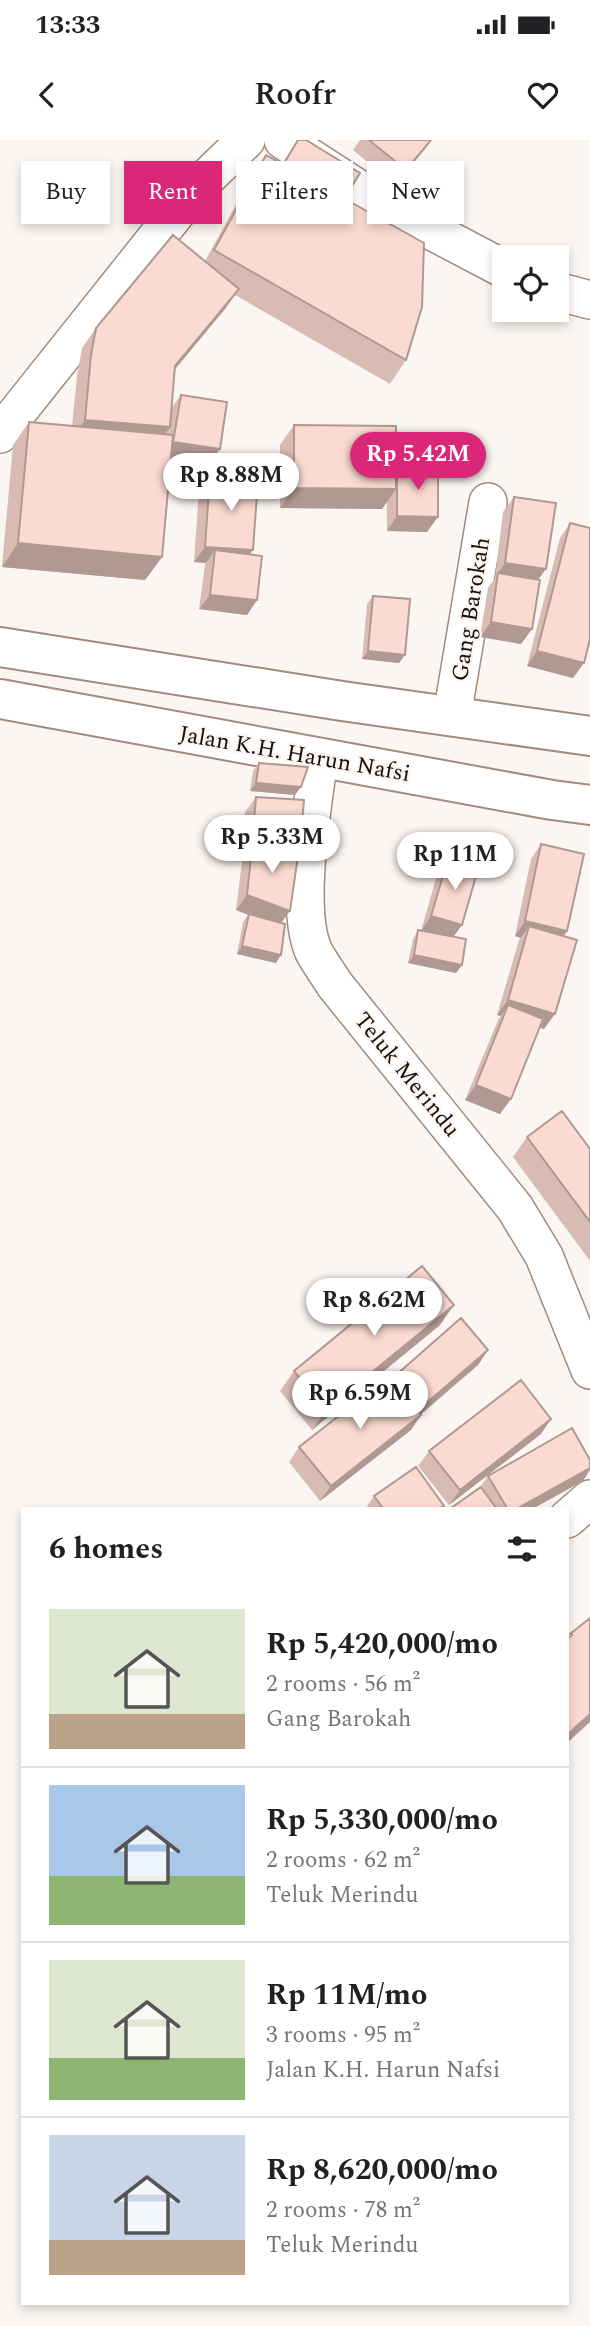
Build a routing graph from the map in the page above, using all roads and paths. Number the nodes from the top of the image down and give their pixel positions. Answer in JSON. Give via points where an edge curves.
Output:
{"nodes":[{"id":1,"x":246,"y":140,"type":"edge"},
{"id":2,"x":283,"y":140,"type":"edge"},
{"id":3,"x":492,"y":263,"type":"edge"},
{"id":4,"x":569,"y":294,"type":"edge"},
{"id":5,"x":590,"y":300,"type":"edge"},
{"id":6,"x":0,"y":434,"type":"edge"},
{"id":7,"x":488,"y":502,"type":"dead end"},
{"id":8,"x":0,"y":647,"type":"edge"},
{"id":9,"x":0,"y":699,"type":"edge"},
{"id":10,"x":452,"y":716,"type":"junction"},
{"id":11,"x":590,"y":736,"type":"edge"},
{"id":12,"x":319,"y":757,"type":"junction"},
{"id":13,"x":590,"y":805,"type":"edge"},
{"id":14,"x":590,"y":1370,"type":"edge"},
{"id":15,"x":590,"y":1499,"type":"edge"},
{"id":16,"x":569,"y":1517,"type":"edge"}],
"edges":[{"from":1,"to":6,"type":"street","via":[[196,188]]},
{"from":2,"to":3,"type":"street","via":[[388,208]]},
{"from":4,"to":5,"type":"street"},
{"from":7,"to":10,"type":"street","name":"Gang Barokah"},
{"from":8,"to":10,"type":"main road"},
{"from":9,"to":12,"type":"main road","name":"Jalan K.H. Harun Nafsi"},
{"from":10,"to":11,"type":"main road"},
{"from":12,"to":13,"type":"main road","name":"Jalan K.H. Harun Nafsi"},
{"from":12,"to":14,"type":"street","name":"Teluk Merindu","via":[[306,877],[305,917],[314,951],[335,985],[515,1208],[544,1256]]},
{"from":15,"to":16,"type":"street"}]}
